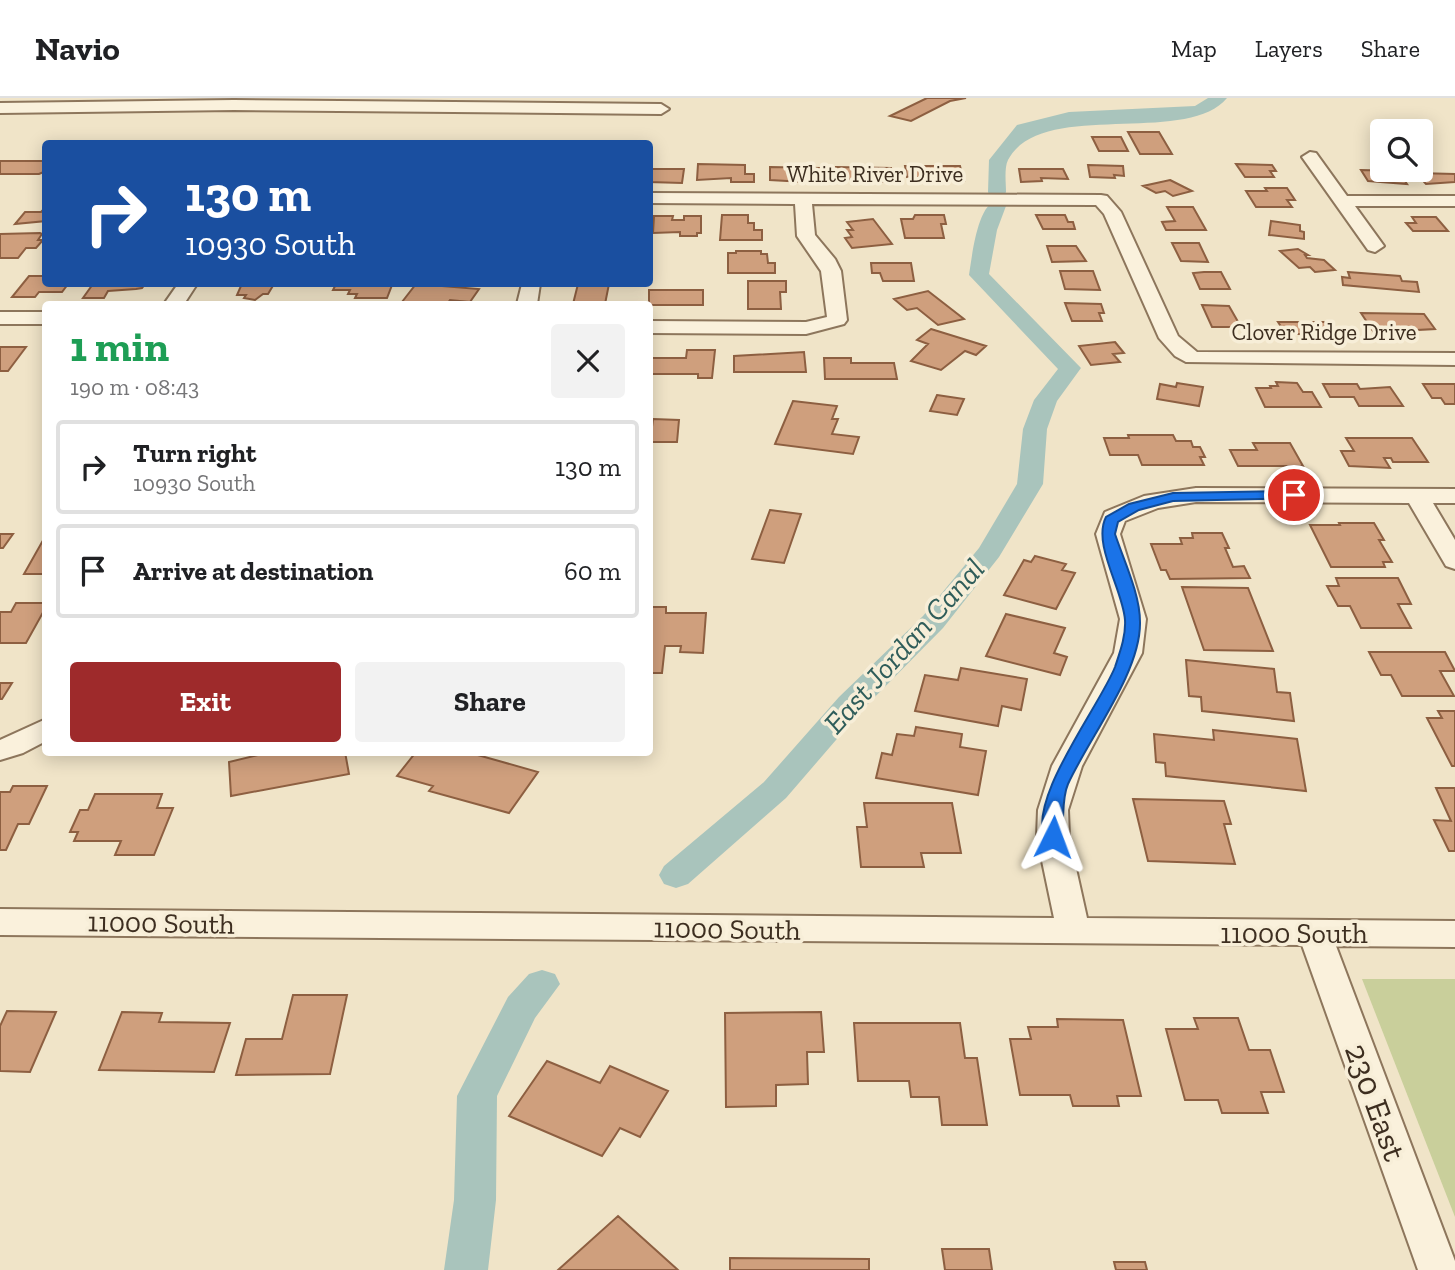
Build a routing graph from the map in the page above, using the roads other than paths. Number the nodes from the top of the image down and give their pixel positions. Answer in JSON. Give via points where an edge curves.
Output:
{"nodes":[{"id":1,"x":0,"y":108,"type":"edge"},
{"id":2,"x":661,"y":109,"type":"dead end"},
{"id":3,"x":1310,"y":157,"type":"dead end"},
{"id":4,"x":653,"y":198,"type":"edge"},
{"id":5,"x":803,"y":198,"type":"junction"},
{"id":6,"x":1342,"y":201,"type":"junction"},
{"id":7,"x":1455,"y":201,"type":"edge"},
{"id":8,"x":1375,"y":246,"type":"dead end"},
{"id":9,"x":0,"y":318,"type":"edge"},
{"id":10,"x":42,"y":318,"type":"edge"},
{"id":11,"x":653,"y":327,"type":"edge"},
{"id":12,"x":1193,"y":358,"type":"joint"},
{"id":13,"x":1455,"y":359,"type":"edge"},
{"id":14,"x":1417,"y":496,"type":"junction"},
{"id":15,"x":1455,"y":496,"type":"edge"},
{"id":16,"x":1455,"y":561,"type":"edge"},
{"id":17,"x":42,"y":730,"type":"edge"},
{"id":18,"x":0,"y":750,"type":"edge"},
{"id":19,"x":0,"y":922,"type":"edge"},
{"id":20,"x":1073,"y":932,"type":"junction"},
{"id":21,"x":1314,"y":933,"type":"junction"},
{"id":22,"x":1455,"y":934,"type":"edge"},
{"id":23,"x":1438,"y":1270,"type":"edge"}],
"edges":[{"from":1,"to":2,"type":"street"},
{"from":3,"to":6,"type":"street"},
{"from":4,"to":5,"type":"street","name":"White River Drive"},
{"from":5,"to":11,"type":"street","via":[[806,236],[831,271],[836,320],[806,328]]},
{"from":5,"to":12,"type":"street","name":"White River Drive","via":[[1101,200],[1112,212],[1169,338]]},
{"from":6,"to":7,"type":"street"},
{"from":6,"to":8,"type":"street"},
{"from":9,"to":10,"type":"street"},
{"from":12,"to":13,"type":"street","name":"Clover Ridge Drive"},
{"from":14,"to":15,"type":"street"},
{"from":14,"to":16,"type":"street"},
{"from":14,"to":20,"type":"street","via":[[1196,495],[1134,507],[1114,517],[1108,534],[1133,620],[1128,653],[1067,766],[1053,810],[1053,837]]},
{"from":17,"to":18,"type":"street"},
{"from":19,"to":20,"type":"street","name":"11000 South"},
{"from":20,"to":21,"type":"street","name":"11000 South"},
{"from":21,"to":22,"type":"street","name":"11000 South"},
{"from":21,"to":23,"type":"street","name":"230 East"}]}
